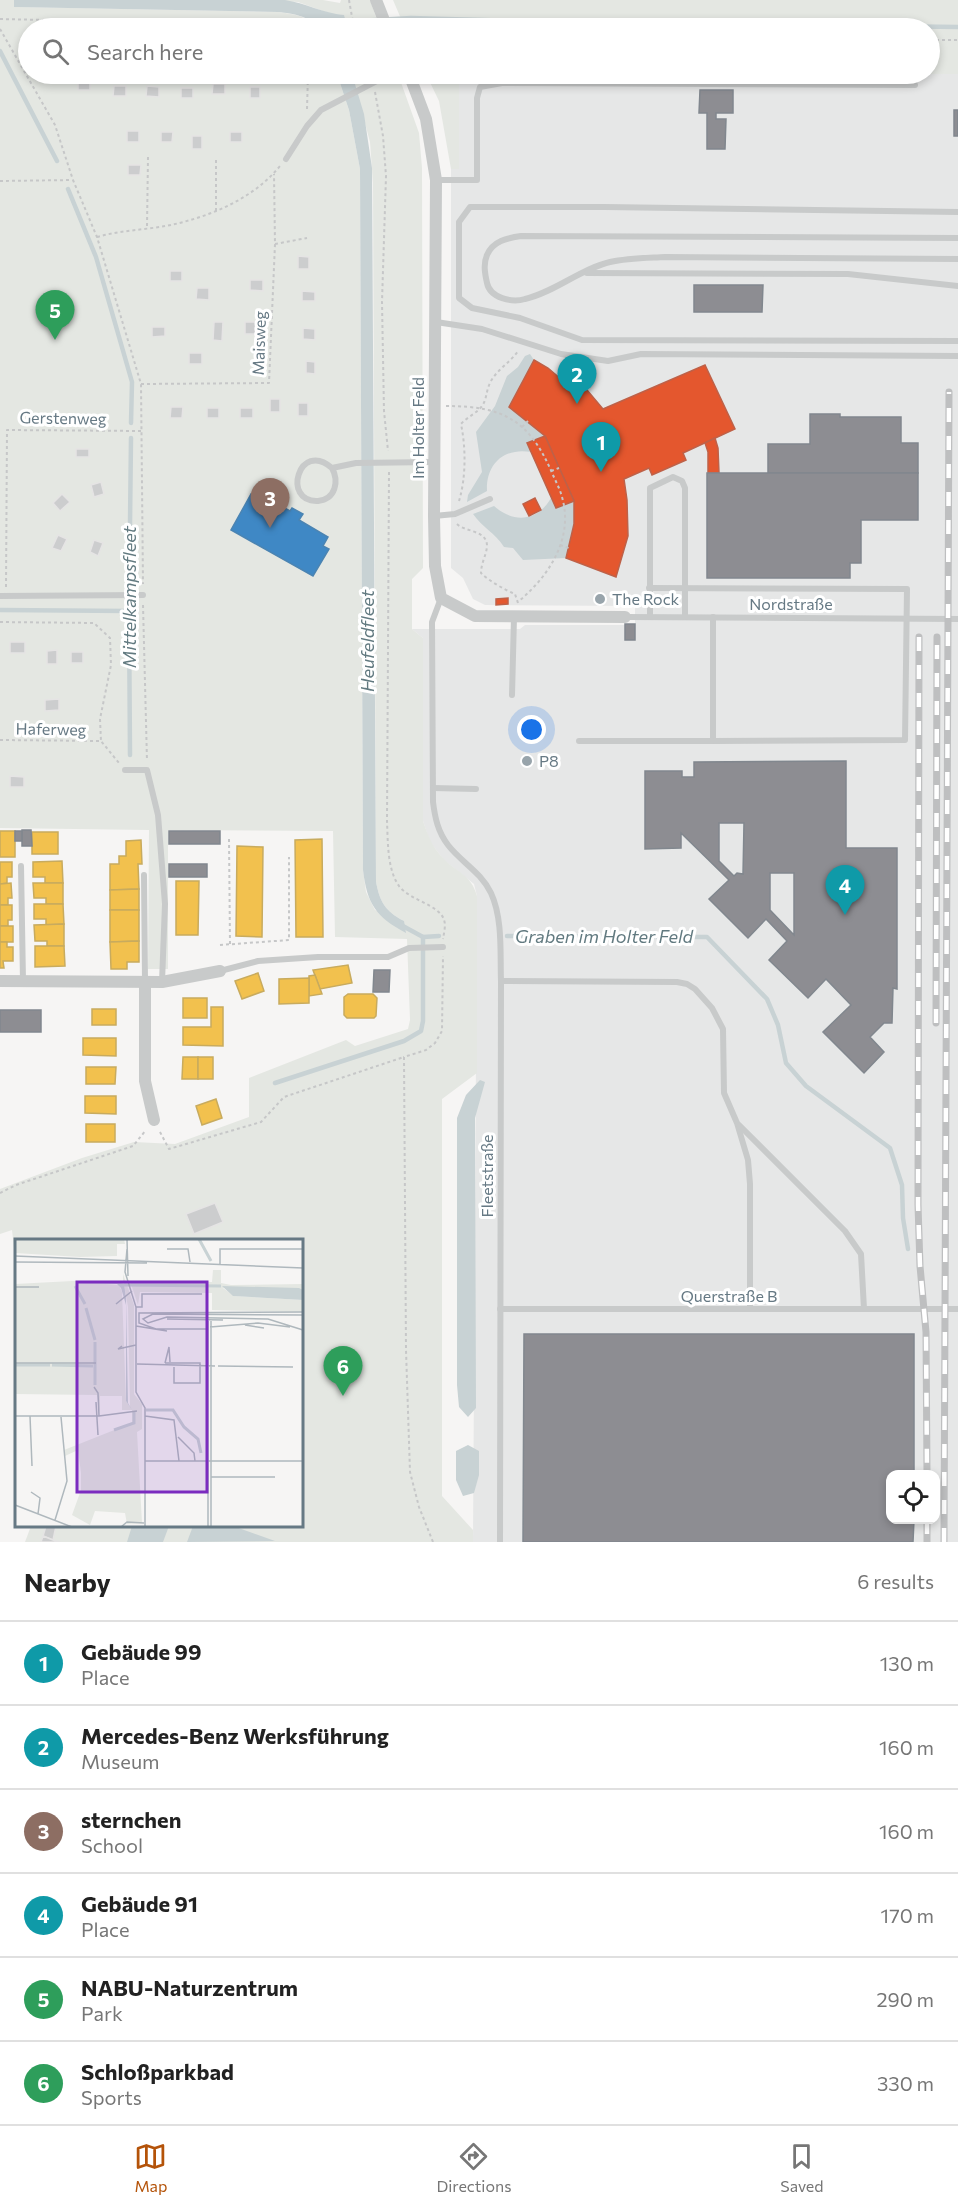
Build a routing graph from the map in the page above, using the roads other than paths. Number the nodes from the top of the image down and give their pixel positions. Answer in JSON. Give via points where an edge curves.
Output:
{"nodes":[{"id":1,"x":369,"y":84,"type":"edge"},
{"id":2,"x":413,"y":84,"type":"edge"},
{"id":3,"x":496,"y":84,"type":"edge"},
{"id":4,"x":708,"y":84,"type":"edge"},
{"id":5,"x":915,"y":85,"type":"dead end"},
{"id":6,"x":286,"y":159,"type":"road end"},
{"id":7,"x":436,"y":180,"type":"junction"},
{"id":8,"x":958,"y":212,"type":"edge"},
{"id":9,"x":958,"y":238,"type":"edge"},
{"id":10,"x":958,"y":259,"type":"edge"},
{"id":11,"x":581,"y":273,"type":"junction"},
{"id":12,"x":958,"y":286,"type":"edge"},
{"id":13,"x":435,"y":321,"type":"junction"},
{"id":14,"x":958,"y":341,"type":"edge"},
{"id":15,"x":958,"y":356,"type":"edge"},
{"id":16,"x":434,"y":462,"type":"junction"},
{"id":17,"x":332,"y":468,"type":"junction"},
{"id":18,"x":490,"y":499,"type":"dead end"},
{"id":19,"x":434,"y":516,"type":"junction"},
{"id":20,"x":649,"y":588,"type":"junction"},
{"id":21,"x":684,"y":588,"type":"junction"},
{"id":22,"x":139,"y":595,"type":"road end"},
{"id":23,"x":3,"y":596,"type":"edge"},
{"id":24,"x":441,"y":598,"type":"junction"},
{"id":25,"x":514,"y":617,"type":"junction"},
{"id":26,"x":625,"y":617,"type":"joint"},
{"id":27,"x":650,"y":617,"type":"junction"},
{"id":28,"x":685,"y":617,"type":"junction"},
{"id":29,"x":713,"y":617,"type":"junction"},
{"id":30,"x":907,"y":618,"type":"junction"},
{"id":31,"x":958,"y":619,"type":"edge"},
{"id":32,"x":512,"y":695,"type":"dead end"},
{"id":33,"x":579,"y":741,"type":"dead end"},
{"id":34,"x":713,"y":741,"type":"junction"},
{"id":35,"x":125,"y":770,"type":"road end"},
{"id":36,"x":433,"y":788,"type":"junction"},
{"id":37,"x":476,"y":789,"type":"dead end"},
{"id":38,"x":21,"y":866,"type":"dead end"},
{"id":39,"x":144,"y":875,"type":"dead end"},
{"id":40,"x":442,"y":947,"type":"road end"},
{"id":41,"x":220,"y":971,"type":"joint"},
{"id":42,"x":0,"y":981,"type":"edge"},
{"id":43,"x":23,"y":981,"type":"junction"},
{"id":44,"x":146,"y":981,"type":"junction"},
{"id":45,"x":501,"y":981,"type":"junction"},
{"id":46,"x":162,"y":982,"type":"junction"},
{"id":47,"x":154,"y":1120,"type":"road end"},
{"id":48,"x":737,"y":1123,"type":"junction"},
{"id":49,"x":500,"y":1309,"type":"junction"},
{"id":50,"x":750,"y":1309,"type":"junction"},
{"id":51,"x":864,"y":1309,"type":"junction"},
{"id":52,"x":958,"y":1309,"type":"edge"},
{"id":53,"x":500,"y":1542,"type":"edge"}],
"edges":[{"from":1,"to":6,"type":"lane","via":[[321,110]]},
{"from":2,"to":7,"type":"street","name":"Im Holter Feld","via":[[426,119]]},
{"from":3,"to":7,"type":"lane","via":[[480,87],[477,99],[477,180]]},
{"from":4,"to":5,"type":"lane"},
{"from":7,"to":13,"type":"street","name":"Im Holter Feld"},
{"from":8,"to":14,"type":"lane","via":[[470,207],[459,222],[458,284],[459,298],[472,308],[520,318],[582,340]]},
{"from":9,"to":11,"type":"lane","via":[[521,236],[493,245],[484,269],[494,294],[503,299],[523,300]]},
{"from":10,"to":11,"type":"lane","via":[[665,256],[609,262]]},
{"from":11,"to":12,"type":"lane","via":[[848,274]]},
{"from":13,"to":15,"type":"lane","via":[[482,329],[561,354],[608,361],[641,354]]},
{"from":13,"to":16,"type":"street","name":"Im Holter Feld"},
{"from":16,"to":17,"type":"lane","via":[[356,463]]},
{"from":16,"to":19,"type":"street","name":"Im Holter Feld"},
{"from":17,"to":17,"type":"lane","via":[[337,480],[328,497],[315,501],[299,491],[297,478],[303,466],[321,461]]},
{"from":18,"to":19,"type":"lane","via":[[455,514]]},
{"from":19,"to":24,"type":"street","name":"Im Holter Feld","via":[[435,566]]},
{"from":20,"to":21,"type":"lane"},
{"from":20,"to":21,"type":"lane","via":[[650,488],[673,477],[682,481],[685,488]]},
{"from":20,"to":27,"type":"lane"},
{"from":21,"to":28,"type":"lane"},
{"from":21,"to":30,"type":"lane","via":[[907,589]]},
{"from":22,"to":23,"type":"lane"},
{"from":24,"to":25,"type":"street","via":[[475,616]]},
{"from":24,"to":36,"type":"lane","via":[[432,622]]},
{"from":25,"to":26,"type":"street"},
{"from":25,"to":32,"type":"lane"},
{"from":26,"to":27,"type":"lane","name":"Nordstraße"},
{"from":27,"to":28,"type":"lane","name":"Nordstraße"},
{"from":28,"to":29,"type":"lane","name":"Nordstraße"},
{"from":29,"to":30,"type":"lane","name":"Nordstraße"},
{"from":29,"to":34,"type":"lane"},
{"from":30,"to":31,"type":"lane","name":"Nordstraße"},
{"from":30,"to":34,"type":"lane","via":[[905,740]]},
{"from":33,"to":34,"type":"lane"},
{"from":35,"to":46,"type":"lane","via":[[147,770],[158,815],[164,893]]},
{"from":36,"to":37,"type":"lane"},
{"from":36,"to":45,"type":"lane","name":"Fleetstraße","via":[[439,830],[448,846],[479,874],[492,894],[498,921]]},
{"from":38,"to":43,"type":"lane"},
{"from":39,"to":44,"type":"lane"},
{"from":40,"to":41,"type":"lane","via":[[409,948],[388,957],[258,961]]},
{"from":41,"to":46,"type":"street"},
{"from":42,"to":43,"type":"street"},
{"from":43,"to":44,"type":"street"},
{"from":44,"to":46,"type":"street"},
{"from":44,"to":47,"type":"street","via":[[145,1081]]},
{"from":45,"to":48,"type":"lane","via":[[687,984],[712,1008],[723,1029],[724,1093]]},
{"from":45,"to":49,"type":"lane","name":"Fleetstraße"},
{"from":48,"to":50,"type":"lane","via":[[748,1160],[750,1184]]},
{"from":48,"to":51,"type":"lane","via":[[845,1231],[861,1254]]},
{"from":49,"to":50,"type":"lane","name":"Querstraße B"},
{"from":49,"to":53,"type":"lane","name":"Fleetstraße"},
{"from":50,"to":51,"type":"lane","name":"Querstraße B"},
{"from":51,"to":52,"type":"lane","name":"Querstraße B"}]}
